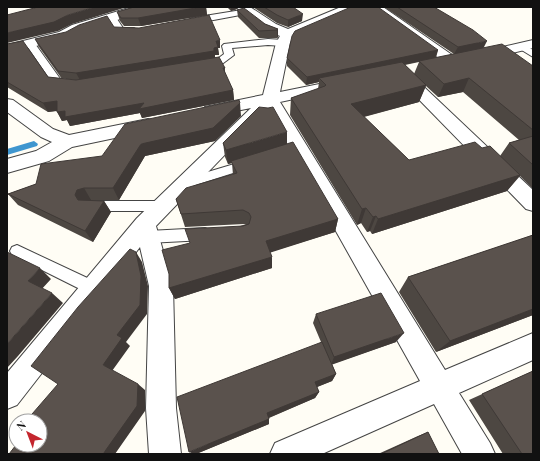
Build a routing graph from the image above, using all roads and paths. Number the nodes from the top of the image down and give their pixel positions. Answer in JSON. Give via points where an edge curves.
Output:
{"nodes":[{"id":1,"x":145,"y":7,"type":"edge"},
{"id":2,"x":352,"y":7,"type":"edge"},
{"id":3,"x":375,"y":7,"type":"edge"},
{"id":4,"x":245,"y":9,"type":"edge"},
{"id":5,"x":112,"y":18,"type":"junction"},
{"id":6,"x":187,"y":22,"type":"edge"},
{"id":7,"x":141,"y":30,"type":"edge"},
{"id":8,"x":285,"y":38,"type":"junction"},
{"id":9,"x":30,"y":43,"type":"junction"},
{"id":10,"x":530,"y":48,"type":"edge"},
{"id":11,"x":7,"y":49,"type":"edge"},
{"id":12,"x":453,"y":62,"type":"junction"},
{"id":13,"x":196,"y":66,"type":"edge"},
{"id":14,"x":362,"y":81,"type":"edge"},
{"id":15,"x":80,"y":85,"type":"edge"},
{"id":16,"x":270,"y":99,"type":"junction"},
{"id":17,"x":7,"y":104,"type":"edge"},
{"id":18,"x":199,"y":114,"type":"edge"},
{"id":19,"x":160,"y":122,"type":"edge"},
{"id":20,"x":66,"y":142,"type":"junction"},
{"id":21,"x":261,"y":160,"type":"edge"},
{"id":22,"x":7,"y":166,"type":"edge"},
{"id":23,"x":186,"y":183,"type":"junction"},
{"id":24,"x":533,"y":203,"type":"edge"},
{"id":25,"x":91,"y":206,"type":"edge"},
{"id":26,"x":163,"y":206,"type":"junction"},
{"id":27,"x":147,"y":231,"type":"junction"},
{"id":28,"x":220,"y":233,"type":"edge"},
{"id":29,"x":17,"y":251,"type":"dead end"},
{"id":30,"x":93,"y":288,"type":"junction"},
{"id":31,"x":533,"y":346,"type":"edge"},
{"id":32,"x":439,"y":387,"type":"junction"},
{"id":33,"x":7,"y":395,"type":"edge"},
{"id":34,"x":165,"y":454,"type":"edge"},
{"id":35,"x":286,"y":454,"type":"edge"},
{"id":36,"x":479,"y":454,"type":"edge"}],
"edges":[{"from":1,"to":5,"type":"street"},
{"from":2,"to":8,"type":"street"},
{"from":3,"to":12,"type":"street"},
{"from":4,"to":6,"type":"lane"},
{"from":4,"to":8,"type":"street"},
{"from":5,"to":7,"type":"lane","via":[[120,31]]},
{"from":5,"to":9,"type":"street","via":[[77,28],[64,35]]},
{"from":8,"to":13,"type":"lane","via":[[227,46],[229,55],[219,62]]},
{"from":8,"to":16,"type":"street"},
{"from":9,"to":11,"type":"street"},
{"from":9,"to":15,"type":"lane","via":[[58,83]]},
{"from":10,"to":12,"type":"street"},
{"from":12,"to":24,"type":"street","via":[[408,72]]},
{"from":14,"to":16,"type":"street"},
{"from":16,"to":18,"type":"street"},
{"from":16,"to":23,"type":"street"},
{"from":16,"to":32,"type":"street","via":[[291,151]]},
{"from":17,"to":20,"type":"street","via":[[47,133]]},
{"from":19,"to":20,"type":"street"},
{"from":20,"to":22,"type":"street","via":[[42,156]]},
{"from":21,"to":23,"type":"lane"},
{"from":23,"to":26,"type":"street"},
{"from":25,"to":26,"type":"lane"},
{"from":26,"to":27,"type":"street"},
{"from":27,"to":28,"type":"lane"},
{"from":27,"to":30,"type":"street"},
{"from":27,"to":34,"type":"street","via":[[161,286],[161,408]]},
{"from":29,"to":30,"type":"lane"},
{"from":30,"to":33,"type":"street"},
{"from":31,"to":32,"type":"street"},
{"from":32,"to":35,"type":"street"},
{"from":32,"to":36,"type":"street"}]}
